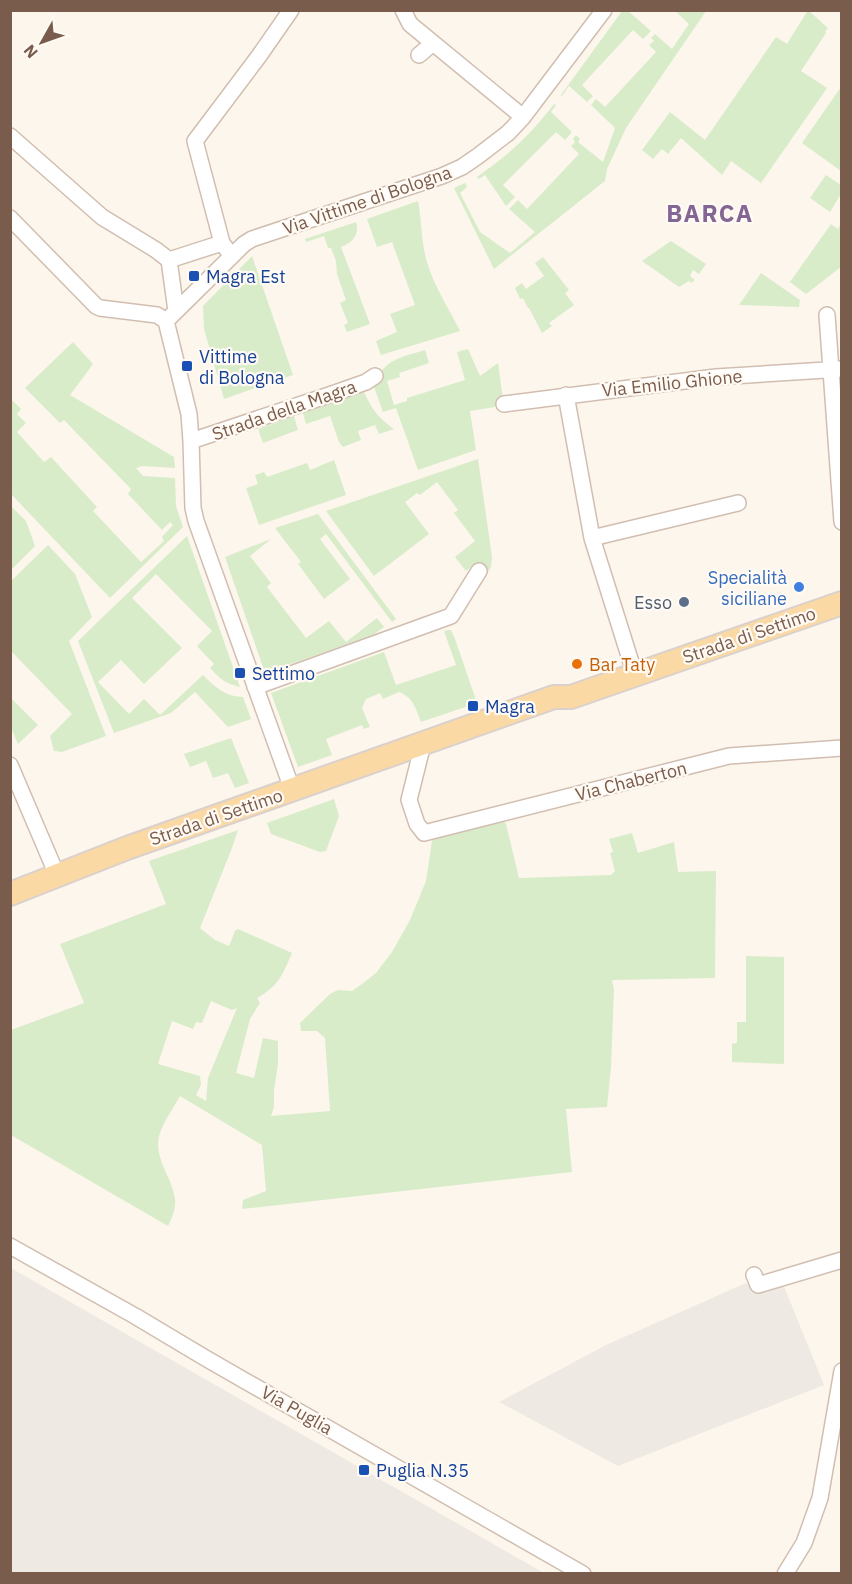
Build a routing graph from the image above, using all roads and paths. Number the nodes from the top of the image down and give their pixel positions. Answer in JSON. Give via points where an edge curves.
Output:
{"nodes":[{"id":1,"x":291,"y":10,"type":"edge"},
{"id":2,"x":403,"y":10,"type":"edge"},
{"id":3,"x":604,"y":10,"type":"edge"},
{"id":4,"x":433,"y":43,"type":"junction"},
{"id":5,"x":418,"y":55,"type":"dead end"},
{"id":6,"x":523,"y":117,"type":"junction"},
{"id":7,"x":10,"y":136,"type":"edge"},
{"id":8,"x":10,"y":218,"type":"edge"},
{"id":9,"x":222,"y":243,"type":"junction"},
{"id":10,"x":232,"y":256,"type":"junction"},
{"id":11,"x":169,"y":260,"type":"junction"},
{"id":12,"x":827,"y":315,"type":"dead end"},
{"id":13,"x":171,"y":316,"type":"junction"},
{"id":14,"x":837,"y":369,"type":"edge"},
{"id":15,"x":375,"y":376,"type":"dead end"},
{"id":16,"x":566,"y":395,"type":"junction"},
{"id":17,"x":504,"y":404,"type":"dead end"},
{"id":18,"x":192,"y":441,"type":"junction"},
{"id":19,"x":738,"y":503,"type":"dead end"},
{"id":20,"x":842,"y":522,"type":"edge"},
{"id":21,"x":592,"y":538,"type":"junction"},
{"id":22,"x":479,"y":571,"type":"dead end"},
{"id":23,"x":842,"y":591,"type":"edge"},
{"id":24,"x":842,"y":603,"type":"edge"},
{"id":25,"x":633,"y":669,"type":"junction"},
{"id":26,"x":255,"y":687,"type":"junction"},
{"id":27,"x":423,"y":744,"type":"junction"},
{"id":28,"x":842,"y":748,"type":"edge"},
{"id":29,"x":10,"y":765,"type":"edge"},
{"id":30,"x":292,"y":789,"type":"junction"},
{"id":31,"x":57,"y":875,"type":"junction"},
{"id":32,"x":10,"y":894,"type":"edge"},
{"id":33,"x":10,"y":1246,"type":"edge"},
{"id":34,"x":842,"y":1260,"type":"edge"},
{"id":35,"x":754,"y":1275,"type":"dead end"},
{"id":36,"x":842,"y":1371,"type":"edge"},
{"id":37,"x":583,"y":1574,"type":"edge"},
{"id":38,"x":785,"y":1574,"type":"edge"}],
"edges":[{"from":1,"to":9,"type":"street","via":[[195,141]]},
{"from":2,"to":4,"type":"street","via":[[410,24]]},
{"from":3,"to":6,"type":"street","name":"Via Vittime di Bologna"},
{"from":4,"to":5,"type":"street"},
{"from":4,"to":6,"type":"street"},
{"from":6,"to":10,"type":"street","name":"Via Vittime di Bologna","via":[[462,167],[252,239]]},
{"from":7,"to":11,"type":"street","via":[[102,217]]},
{"from":8,"to":13,"type":"street","via":[[96,306]]},
{"from":9,"to":10,"type":"street"},
{"from":9,"to":11,"type":"street"},
{"from":10,"to":13,"type":"street","name":"Via Vittime di Bologna"},
{"from":11,"to":13,"type":"street","name":"Strada della Magra"},
{"from":12,"to":14,"type":"street"},
{"from":13,"to":18,"type":"street","name":"Strada della Magra"},
{"from":14,"to":16,"type":"street","name":"Via Emilio Ghione","via":[[716,377]]},
{"from":14,"to":20,"type":"street"},
{"from":15,"to":18,"type":"street","name":"Strada della Magra"},
{"from":16,"to":17,"type":"street","name":"Via Emilio Ghione"},
{"from":16,"to":21,"type":"street"},
{"from":18,"to":26,"type":"street","name":"Strada della Magra","via":[[193,508]]},
{"from":19,"to":21,"type":"street"},
{"from":21,"to":25,"type":"street"},
{"from":22,"to":26,"type":"street","via":[[452,616]]},
{"from":23,"to":25,"type":"main road","name":"Strada di Settimo"},
{"from":24,"to":25,"type":"main road","name":"Strada di Settimo"},
{"from":25,"to":27,"type":"main road","name":"Strada di Settimo","via":[[571,697],[554,697]]},
{"from":26,"to":30,"type":"street","name":"Strada della Magra"},
{"from":27,"to":28,"type":"street","name":"Via Chaberton","via":[[409,800],[424,833],[729,756]]},
{"from":27,"to":30,"type":"main road","name":"Strada di Settimo"},
{"from":29,"to":31,"type":"street"},
{"from":30,"to":31,"type":"main road","name":"Strada di Settimo"},
{"from":31,"to":32,"type":"main road","name":"Strada di Settimo"},
{"from":33,"to":37,"type":"street","name":"Via Puglia"},
{"from":34,"to":35,"type":"street","via":[[758,1285]]},
{"from":36,"to":38,"type":"street","via":[[820,1498],[804,1543]]}]}
